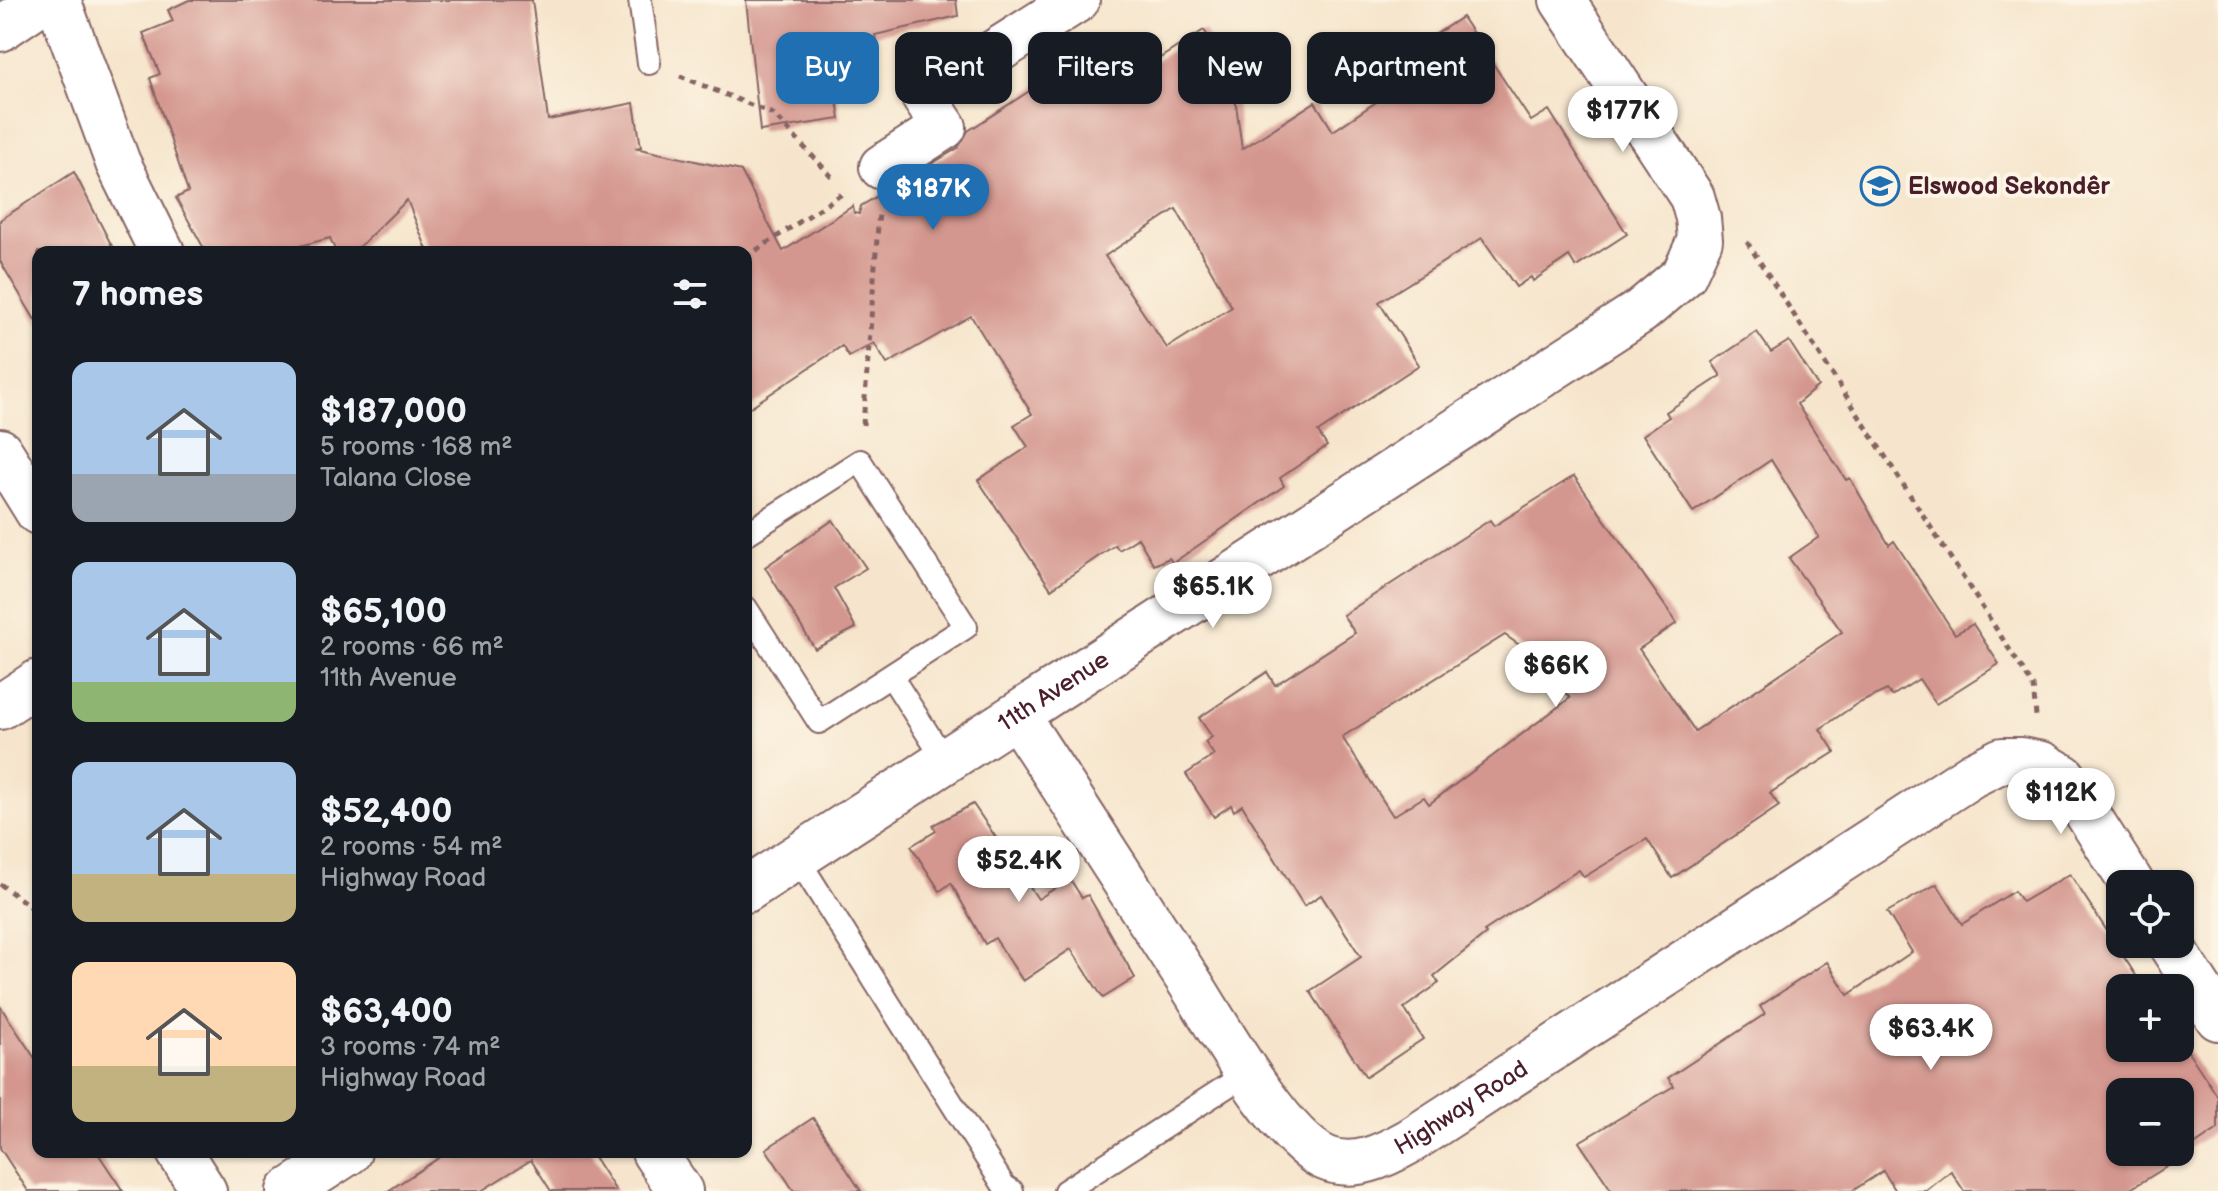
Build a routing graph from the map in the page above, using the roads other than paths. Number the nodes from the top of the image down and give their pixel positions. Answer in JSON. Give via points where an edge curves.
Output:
{"nodes":[{"id":1,"x":43,"y":0,"type":"edge"},
{"id":2,"x":58,"y":0,"type":"edge"},
{"id":3,"x":640,"y":0,"type":"edge"},
{"id":4,"x":1077,"y":0,"type":"edge"},
{"id":5,"x":1562,"y":0,"type":"edge"},
{"id":6,"x":0,"y":29,"type":"edge"},
{"id":7,"x":649,"y":63,"type":"road end"},
{"id":8,"x":882,"y":167,"type":"road end"},
{"id":9,"x":159,"y":246,"type":"edge"},
{"id":10,"x":0,"y":451,"type":"edge"},
{"id":11,"x":32,"y":502,"type":"edge"},
{"id":12,"x":752,"y":530,"type":"edge"},
{"id":13,"x":752,"y":617,"type":"edge"},
{"id":14,"x":891,"y":676,"type":"junction"},
{"id":15,"x":32,"y":686,"type":"edge"},
{"id":16,"x":0,"y":707,"type":"edge"},
{"id":17,"x":1017,"y":716,"type":"junction"},
{"id":18,"x":945,"y":761,"type":"junction"},
{"id":19,"x":796,"y":856,"type":"junction"},
{"id":20,"x":2123,"y":870,"type":"edge"},
{"id":21,"x":752,"y":886,"type":"edge"},
{"id":22,"x":2179,"y":958,"type":"edge"},
{"id":23,"x":2218,"y":1018,"type":"edge"},
{"id":24,"x":1249,"y":1072,"type":"junction"},
{"id":25,"x":183,"y":1158,"type":"edge"},
{"id":26,"x":340,"y":1158,"type":"edge"},
{"id":27,"x":658,"y":1158,"type":"edge"},
{"id":28,"x":204,"y":1191,"type":"edge"},
{"id":29,"x":289,"y":1191,"type":"edge"},
{"id":30,"x":680,"y":1191,"type":"edge"},
{"id":31,"x":1012,"y":1191,"type":"edge"},
{"id":32,"x":1065,"y":1191,"type":"edge"}],
"edges":[{"from":1,"to":6,"type":"street"},
{"from":2,"to":9,"type":"street","via":[[118,163]]},
{"from":3,"to":7,"type":"lane"},
{"from":4,"to":8,"type":"street","via":[[924,97],[944,127]]},
{"from":5,"to":17,"type":"street","name":"11th Avenue","via":[[1692,197],[1700,240],[1684,275],[1641,311]]},
{"from":10,"to":11,"type":"street"},
{"from":12,"to":14,"type":"lane","via":[[860,461],[966,627]]},
{"from":13,"to":14,"type":"lane","via":[[819,722]]},
{"from":14,"to":18,"type":"lane"},
{"from":15,"to":16,"type":"street"},
{"from":17,"to":18,"type":"street","name":"11th Avenue"},
{"from":17,"to":24,"type":"street","name":"Highway Road"},
{"from":18,"to":19,"type":"street","name":"11th Avenue"},
{"from":19,"to":21,"type":"street","name":"11th Avenue"},
{"from":19,"to":31,"type":"lane","via":[[995,1173]]},
{"from":20,"to":24,"type":"street","name":"Highway Road","via":[[2064,777],[2022,762],[1972,775],[1380,1157],[1348,1163],[1326,1159],[1301,1143]]},
{"from":22,"to":23,"type":"street"},
{"from":24,"to":32,"type":"lane"},
{"from":25,"to":28,"type":"street"},
{"from":26,"to":29,"type":"street"},
{"from":27,"to":30,"type":"street"}]}
